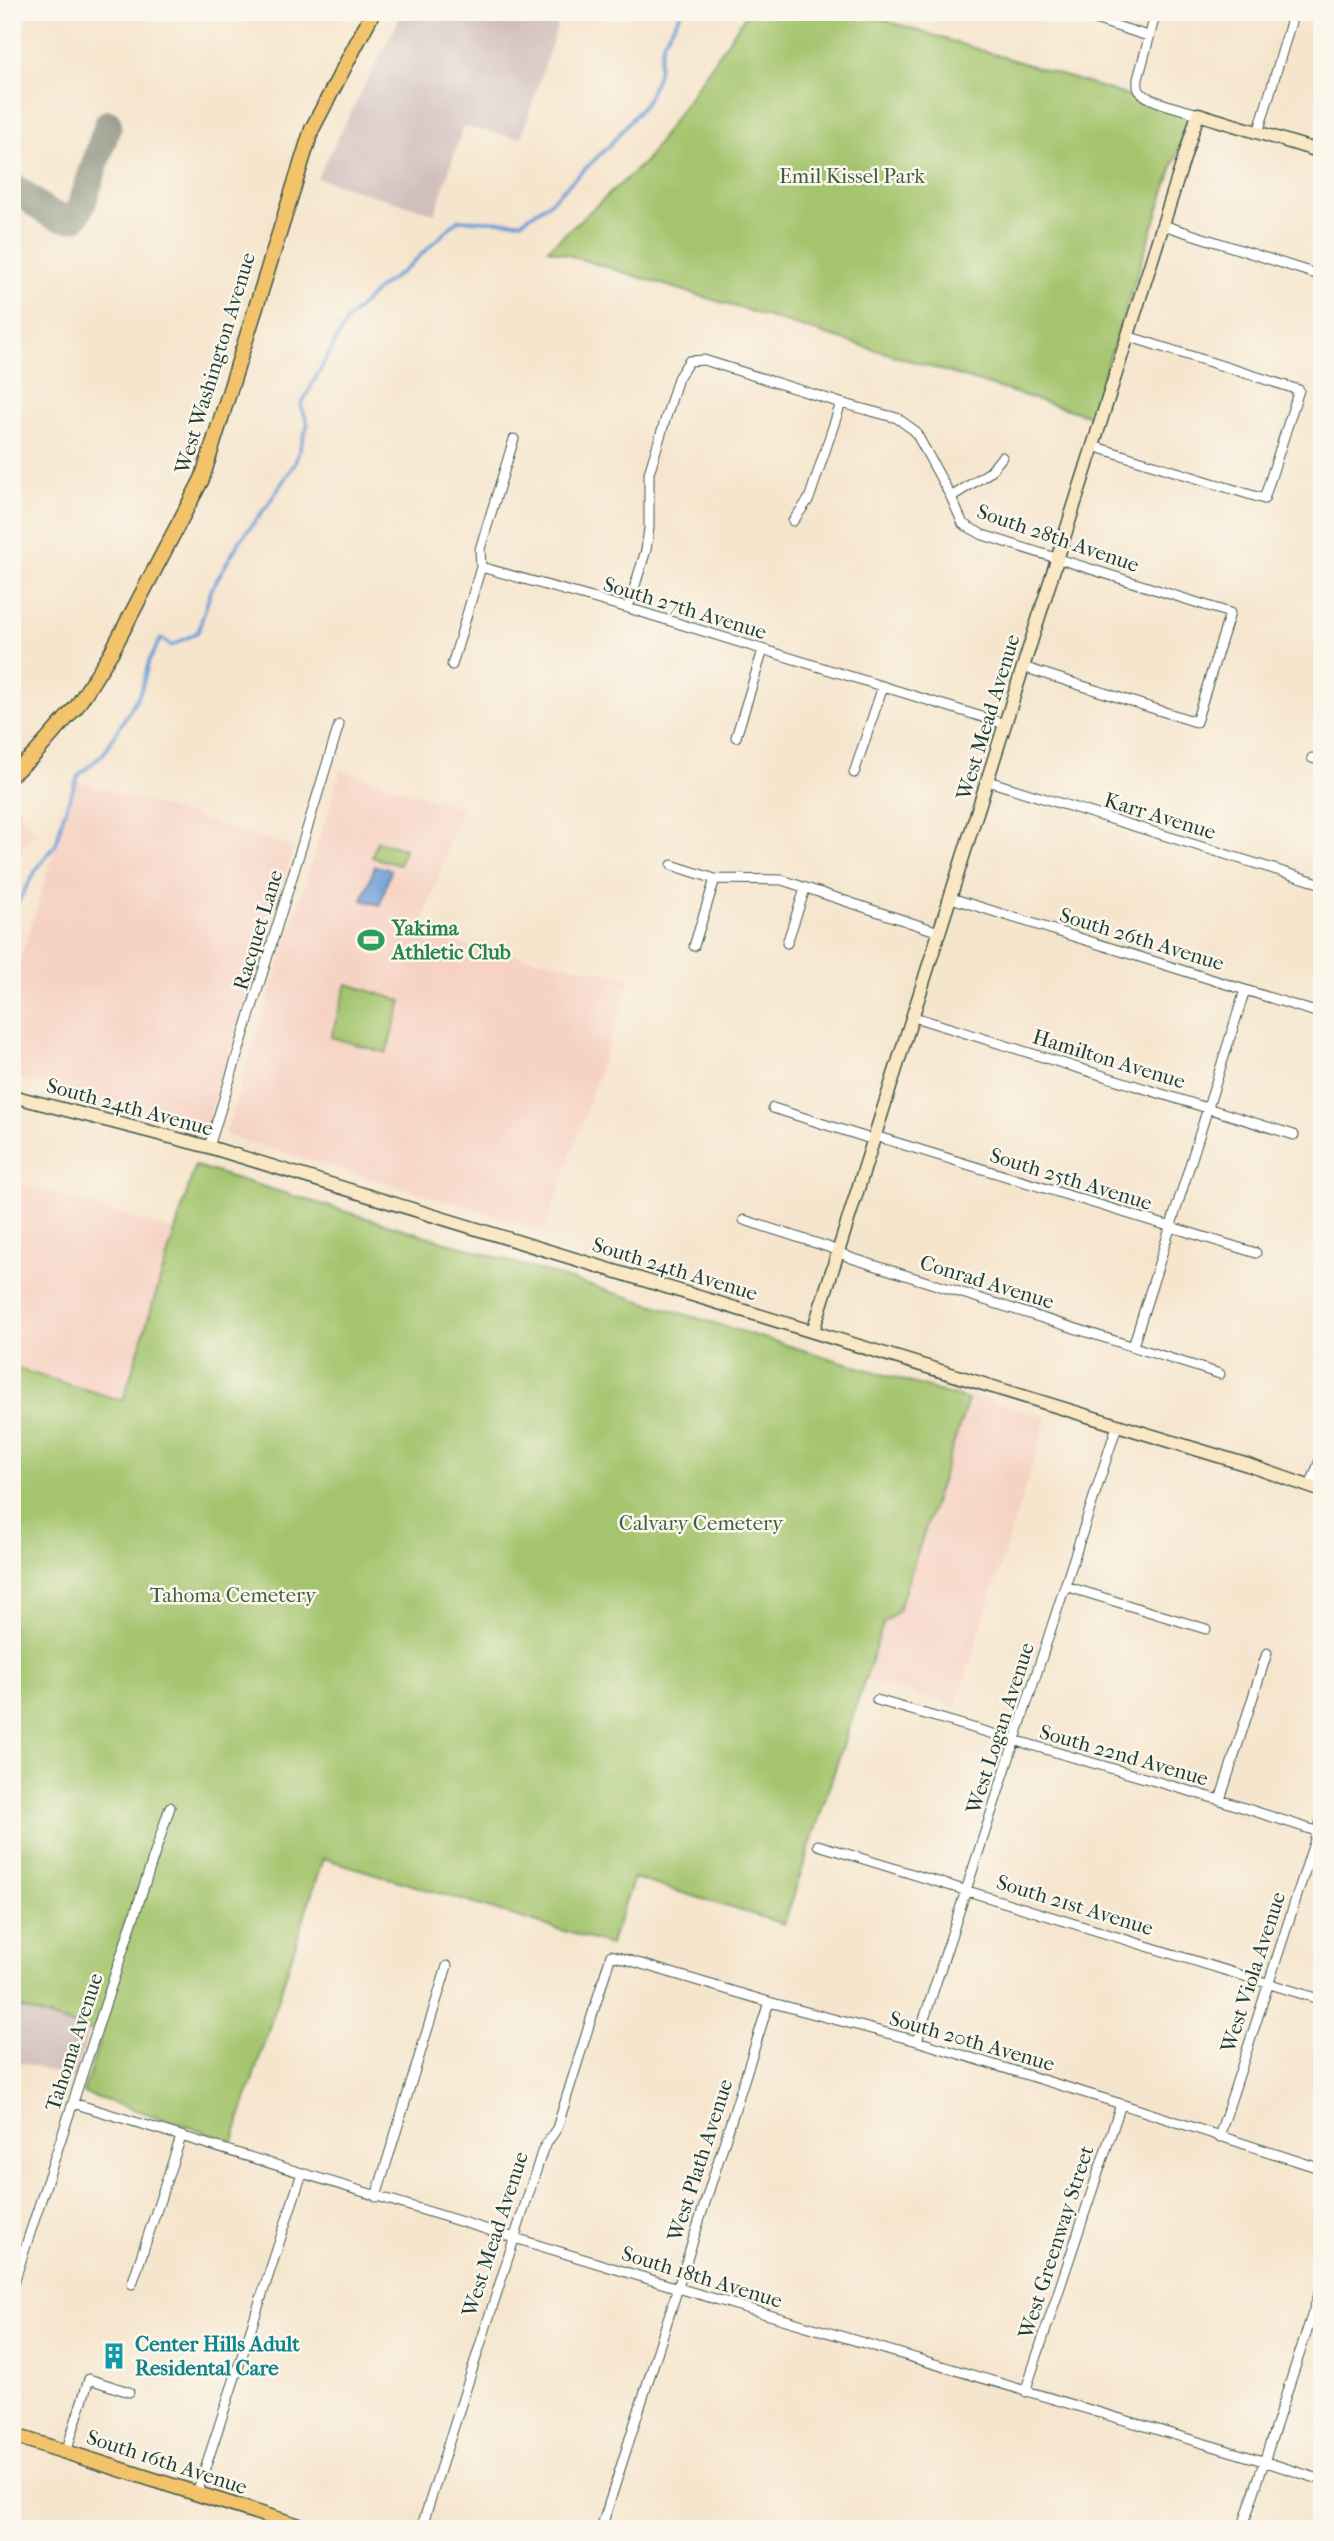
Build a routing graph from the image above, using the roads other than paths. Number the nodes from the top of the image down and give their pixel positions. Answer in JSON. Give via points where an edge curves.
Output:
{"nodes":[{"id":1,"x":373,"y":12,"type":"edge"},
{"id":2,"x":1072,"y":12,"type":"edge"},
{"id":3,"x":1156,"y":12,"type":"edge"},
{"id":4,"x":1294,"y":12,"type":"edge"},
{"id":5,"x":1148,"y":36,"type":"junction"},
{"id":6,"x":1198,"y":114,"type":"junction"},
{"id":7,"x":1258,"y":133,"type":"junction"},
{"id":8,"x":1322,"y":152,"type":"edge"},
{"id":9,"x":1163,"y":225,"type":"junction"},
{"id":10,"x":1322,"y":276,"type":"edge"},
{"id":11,"x":1127,"y":336,"type":"junction"},
{"id":12,"x":841,"y":403,"type":"junction"},
{"id":13,"x":514,"y":439,"type":"dead end"},
{"id":14,"x":1093,"y":446,"type":"junction"},
{"id":15,"x":1002,"y":457,"type":"dead end"},
{"id":16,"x":951,"y":497,"type":"junction"},
{"id":17,"x":793,"y":521,"type":"dead end"},
{"id":18,"x":1057,"y":557,"type":"junction"},
{"id":19,"x":481,"y":566,"type":"junction"},
{"id":20,"x":628,"y":608,"type":"junction"},
{"id":21,"x":763,"y":650,"type":"junction"},
{"id":22,"x":452,"y":664,"type":"dead end"},
{"id":23,"x":1023,"y":667,"type":"junction"},
{"id":24,"x":883,"y":686,"type":"junction"},
{"id":25,"x":340,"y":724,"type":"dead end"},
{"id":26,"x":1005,"y":724,"type":"junction"},
{"id":27,"x":736,"y":737,"type":"dead end"},
{"id":28,"x":854,"y":773,"type":"dead end"},
{"id":29,"x":12,"y":774,"type":"edge"},
{"id":30,"x":988,"y":781,"type":"junction"},
{"id":31,"x":672,"y":865,"type":"dead end"},
{"id":32,"x":715,"y":879,"type":"junction"},
{"id":33,"x":1322,"y":884,"type":"edge"},
{"id":34,"x":805,"y":889,"type":"junction"},
{"id":35,"x":951,"y":898,"type":"junction"},
{"id":36,"x":939,"y":932,"type":"junction"},
{"id":37,"x":788,"y":943,"type":"dead end"},
{"id":38,"x":694,"y":946,"type":"dead end"},
{"id":39,"x":1245,"y":990,"type":"junction"},
{"id":40,"x":1322,"y":1014,"type":"edge"},
{"id":41,"x":914,"y":1017,"type":"junction"},
{"id":42,"x":12,"y":1096,"type":"edge"},
{"id":43,"x":773,"y":1108,"type":"dead end"},
{"id":44,"x":1208,"y":1108,"type":"junction"},
{"id":45,"x":1294,"y":1135,"type":"dead end"},
{"id":46,"x":875,"y":1138,"type":"junction"},
{"id":47,"x":209,"y":1147,"type":"junction"},
{"id":48,"x":744,"y":1220,"type":"dead end"},
{"id":49,"x":1170,"y":1228,"type":"junction"},
{"id":50,"x":839,"y":1253,"type":"junction"},
{"id":51,"x":1256,"y":1253,"type":"dead end"},
{"id":52,"x":813,"y":1331,"type":"junction"},
{"id":53,"x":1133,"y":1346,"type":"junction"},
{"id":54,"x":1220,"y":1374,"type":"dead end"},
{"id":55,"x":1117,"y":1426,"type":"junction"},
{"id":56,"x":1322,"y":1455,"type":"edge"},
{"id":57,"x":1316,"y":1489,"type":"edge"},
{"id":58,"x":1065,"y":1586,"type":"junction"},
{"id":59,"x":1206,"y":1629,"type":"dead end"},
{"id":60,"x":1267,"y":1653,"type":"dead end"},
{"id":61,"x":877,"y":1700,"type":"dead end"},
{"id":62,"x":1014,"y":1741,"type":"junction"},
{"id":63,"x":1220,"y":1800,"type":"junction"},
{"id":64,"x":170,"y":1807,"type":"dead end"},
{"id":65,"x":1322,"y":1818,"type":"edge"},
{"id":66,"x":1319,"y":1832,"type":"edge"},
{"id":67,"x":818,"y":1845,"type":"dead end"},
{"id":68,"x":965,"y":1890,"type":"junction"},
{"id":69,"x":611,"y":1955,"type":"joint"},
{"id":70,"x":447,"y":1966,"type":"dead end"},
{"id":71,"x":1268,"y":1983,"type":"junction"},
{"id":72,"x":1322,"y":2000,"type":"edge"},
{"id":73,"x":769,"y":2002,"type":"junction"},
{"id":74,"x":917,"y":2041,"type":"junction"},
{"id":75,"x":73,"y":2103,"type":"junction"},
{"id":76,"x":1121,"y":2104,"type":"junction"},
{"id":77,"x":181,"y":2137,"type":"junction"},
{"id":78,"x":1219,"y":2137,"type":"junction"},
{"id":79,"x":1322,"y":2169,"type":"edge"},
{"id":80,"x":302,"y":2173,"type":"junction"},
{"id":81,"x":376,"y":2197,"type":"junction"},
{"id":82,"x":513,"y":2238,"type":"junction"},
{"id":83,"x":132,"y":2284,"type":"dead end"},
{"id":84,"x":1322,"y":2285,"type":"edge"},
{"id":85,"x":12,"y":2288,"type":"edge"},
{"id":86,"x":678,"y":2288,"type":"junction"},
{"id":87,"x":129,"y":2392,"type":"dead end"},
{"id":88,"x":1025,"y":2392,"type":"junction"},
{"id":89,"x":12,"y":2435,"type":"edge"},
{"id":90,"x":66,"y":2452,"type":"junction"},
{"id":91,"x":1263,"y":2461,"type":"junction"},
{"id":92,"x":1322,"y":2480,"type":"edge"},
{"id":93,"x":197,"y":2493,"type":"junction"},
{"id":94,"x":309,"y":2529,"type":"edge"},
{"id":95,"x":422,"y":2529,"type":"edge"},
{"id":96,"x":601,"y":2529,"type":"edge"},
{"id":97,"x":1242,"y":2529,"type":"edge"}],
"edges":[{"from":1,"to":29,"type":"main road","name":"West Washington Avenue","via":[[312,129],[202,479],[84,695]]},
{"from":2,"to":5,"type":"street"},
{"from":3,"to":5,"type":"street"},
{"from":4,"to":7,"type":"street"},
{"from":5,"to":6,"type":"street","via":[[1138,88],[1150,99]]},
{"from":6,"to":7,"type":"street"},
{"from":6,"to":9,"type":"street","name":"West Mead Avenue"},
{"from":7,"to":8,"type":"street"},
{"from":9,"to":10,"type":"street"},
{"from":9,"to":11,"type":"street","name":"West Mead Avenue"},
{"from":11,"to":14,"type":"street","name":"West Mead Avenue"},
{"from":11,"to":14,"type":"street","via":[[1299,390],[1264,499]]},
{"from":12,"to":16,"type":"street","name":"South 28th Avenue","via":[[897,418],[915,431]]},
{"from":12,"to":17,"type":"street","via":[[809,499]]},
{"from":12,"to":20,"type":"street","name":"South 28th Avenue","via":[[704,360],[689,362],[678,378],[649,473],[646,550]]},
{"from":13,"to":19,"type":"street","via":[[480,549]]},
{"from":14,"to":18,"type":"street","name":"West Mead Avenue"},
{"from":15,"to":16,"type":"street","via":[[990,472]]},
{"from":16,"to":18,"type":"street","name":"South 28th Avenue","via":[[963,524],[983,535]]},
{"from":18,"to":23,"type":"street","name":"West Mead Avenue"},
{"from":18,"to":23,"type":"street","name":"South 28th Avenue","via":[[1230,613],[1196,722]]},
{"from":19,"to":20,"type":"street","name":"South 27th Avenue"},
{"from":19,"to":22,"type":"street"},
{"from":20,"to":21,"type":"street","name":"South 27th Avenue"},
{"from":21,"to":24,"type":"street","name":"South 27th Avenue"},
{"from":21,"to":27,"type":"street"},
{"from":23,"to":26,"type":"street","name":"West Mead Avenue"},
{"from":24,"to":26,"type":"street","name":"South 27th Avenue"},
{"from":24,"to":28,"type":"street"},
{"from":25,"to":47,"type":"street","name":"Racquet Lane"},
{"from":26,"to":30,"type":"street","name":"West Mead Avenue"},
{"from":30,"to":33,"type":"street","name":"Karr Avenue"},
{"from":30,"to":35,"type":"street","name":"West Mead Avenue"},
{"from":31,"to":32,"type":"street"},
{"from":32,"to":34,"type":"street","via":[[782,880]]},
{"from":32,"to":38,"type":"street"},
{"from":34,"to":36,"type":"street"},
{"from":34,"to":37,"type":"street"},
{"from":35,"to":36,"type":"street","name":"West Mead Avenue"},
{"from":35,"to":39,"type":"street","name":"South 26th Avenue"},
{"from":36,"to":41,"type":"street","name":"West Mead Avenue"},
{"from":39,"to":40,"type":"street","name":"South 26th Avenue"},
{"from":39,"to":44,"type":"street"},
{"from":41,"to":44,"type":"street","name":"Hamilton Avenue"},
{"from":41,"to":46,"type":"street","name":"West Mead Avenue"},
{"from":42,"to":47,"type":"street","name":"South 24th Avenue"},
{"from":43,"to":46,"type":"street","name":"South 25th Avenue"},
{"from":44,"to":45,"type":"street","name":"Hamilton Avenue"},
{"from":44,"to":49,"type":"street"},
{"from":46,"to":49,"type":"street","name":"South 25th Avenue"},
{"from":46,"to":50,"type":"street","name":"West Mead Avenue"},
{"from":47,"to":52,"type":"street","name":"South 24th Avenue"},
{"from":48,"to":50,"type":"street","name":"Conrad Avenue"},
{"from":49,"to":51,"type":"street","name":"South 25th Avenue"},
{"from":49,"to":53,"type":"street"},
{"from":50,"to":52,"type":"street","name":"West Mead Avenue"},
{"from":50,"to":53,"type":"street","name":"Conrad Avenue"},
{"from":52,"to":55,"type":"street","name":"South 24th Avenue"},
{"from":53,"to":54,"type":"street","name":"Conrad Avenue"},
{"from":55,"to":57,"type":"street","name":"South 24th Avenue"},
{"from":55,"to":58,"type":"street","name":"West Logan Avenue"},
{"from":56,"to":57,"type":"street"},
{"from":58,"to":59,"type":"street"},
{"from":58,"to":62,"type":"street","name":"West Logan Avenue"},
{"from":60,"to":63,"type":"street"},
{"from":61,"to":62,"type":"street","name":"South 22nd Avenue"},
{"from":62,"to":63,"type":"street","name":"South 22nd Avenue"},
{"from":62,"to":68,"type":"street","name":"West Logan Avenue"},
{"from":63,"to":66,"type":"street","name":"South 22nd Avenue"},
{"from":64,"to":75,"type":"street","name":"Tahoma Avenue"},
{"from":65,"to":66,"type":"street","name":"West Viola Avenue"},
{"from":66,"to":71,"type":"street","name":"West Viola Avenue"},
{"from":67,"to":68,"type":"street","name":"South 21st Avenue"},
{"from":68,"to":71,"type":"street","name":"South 21st Avenue"},
{"from":68,"to":74,"type":"street","name":"West Logan Avenue"},
{"from":69,"to":73,"type":"street","name":"South 20th Avenue"},
{"from":69,"to":82,"type":"street","name":"West Mead Avenue","via":[[557,2128],[543,2149]]},
{"from":70,"to":81,"type":"street"},
{"from":71,"to":72,"type":"street","name":"South 21st Avenue"},
{"from":71,"to":78,"type":"street","name":"West Viola Avenue"},
{"from":73,"to":74,"type":"street","name":"South 20th Avenue"},
{"from":73,"to":86,"type":"street","name":"West Plath Avenue"},
{"from":74,"to":76,"type":"street","name":"South 20th Avenue"},
{"from":75,"to":77,"type":"street","name":"South 18th Avenue"},
{"from":75,"to":85,"type":"street","name":"Tahoma Avenue"},
{"from":76,"to":78,"type":"street","name":"South 20th Avenue"},
{"from":76,"to":88,"type":"street","name":"West Greenway Street"},
{"from":77,"to":80,"type":"street","name":"South 18th Avenue"},
{"from":77,"to":83,"type":"street"},
{"from":78,"to":79,"type":"street","name":"South 20th Avenue"},
{"from":80,"to":81,"type":"street","name":"South 18th Avenue"},
{"from":80,"to":93,"type":"street"},
{"from":81,"to":82,"type":"street","name":"South 18th Avenue"},
{"from":82,"to":86,"type":"street","name":"South 18th Avenue"},
{"from":82,"to":95,"type":"street","name":"West Mead Avenue"},
{"from":84,"to":91,"type":"street"},
{"from":86,"to":88,"type":"street","name":"South 18th Avenue"},
{"from":86,"to":96,"type":"street","name":"West Plath Avenue"},
{"from":87,"to":90,"type":"street","via":[[89,2379]]},
{"from":88,"to":91,"type":"street","name":"South 18th Avenue"},
{"from":89,"to":90,"type":"main road","name":"South 16th Avenue"},
{"from":90,"to":93,"type":"main road","name":"South 16th Avenue"},
{"from":91,"to":92,"type":"street","name":"South 18th Avenue"},
{"from":91,"to":97,"type":"street"},
{"from":93,"to":94,"type":"main road","name":"South 16th Avenue"}]}
